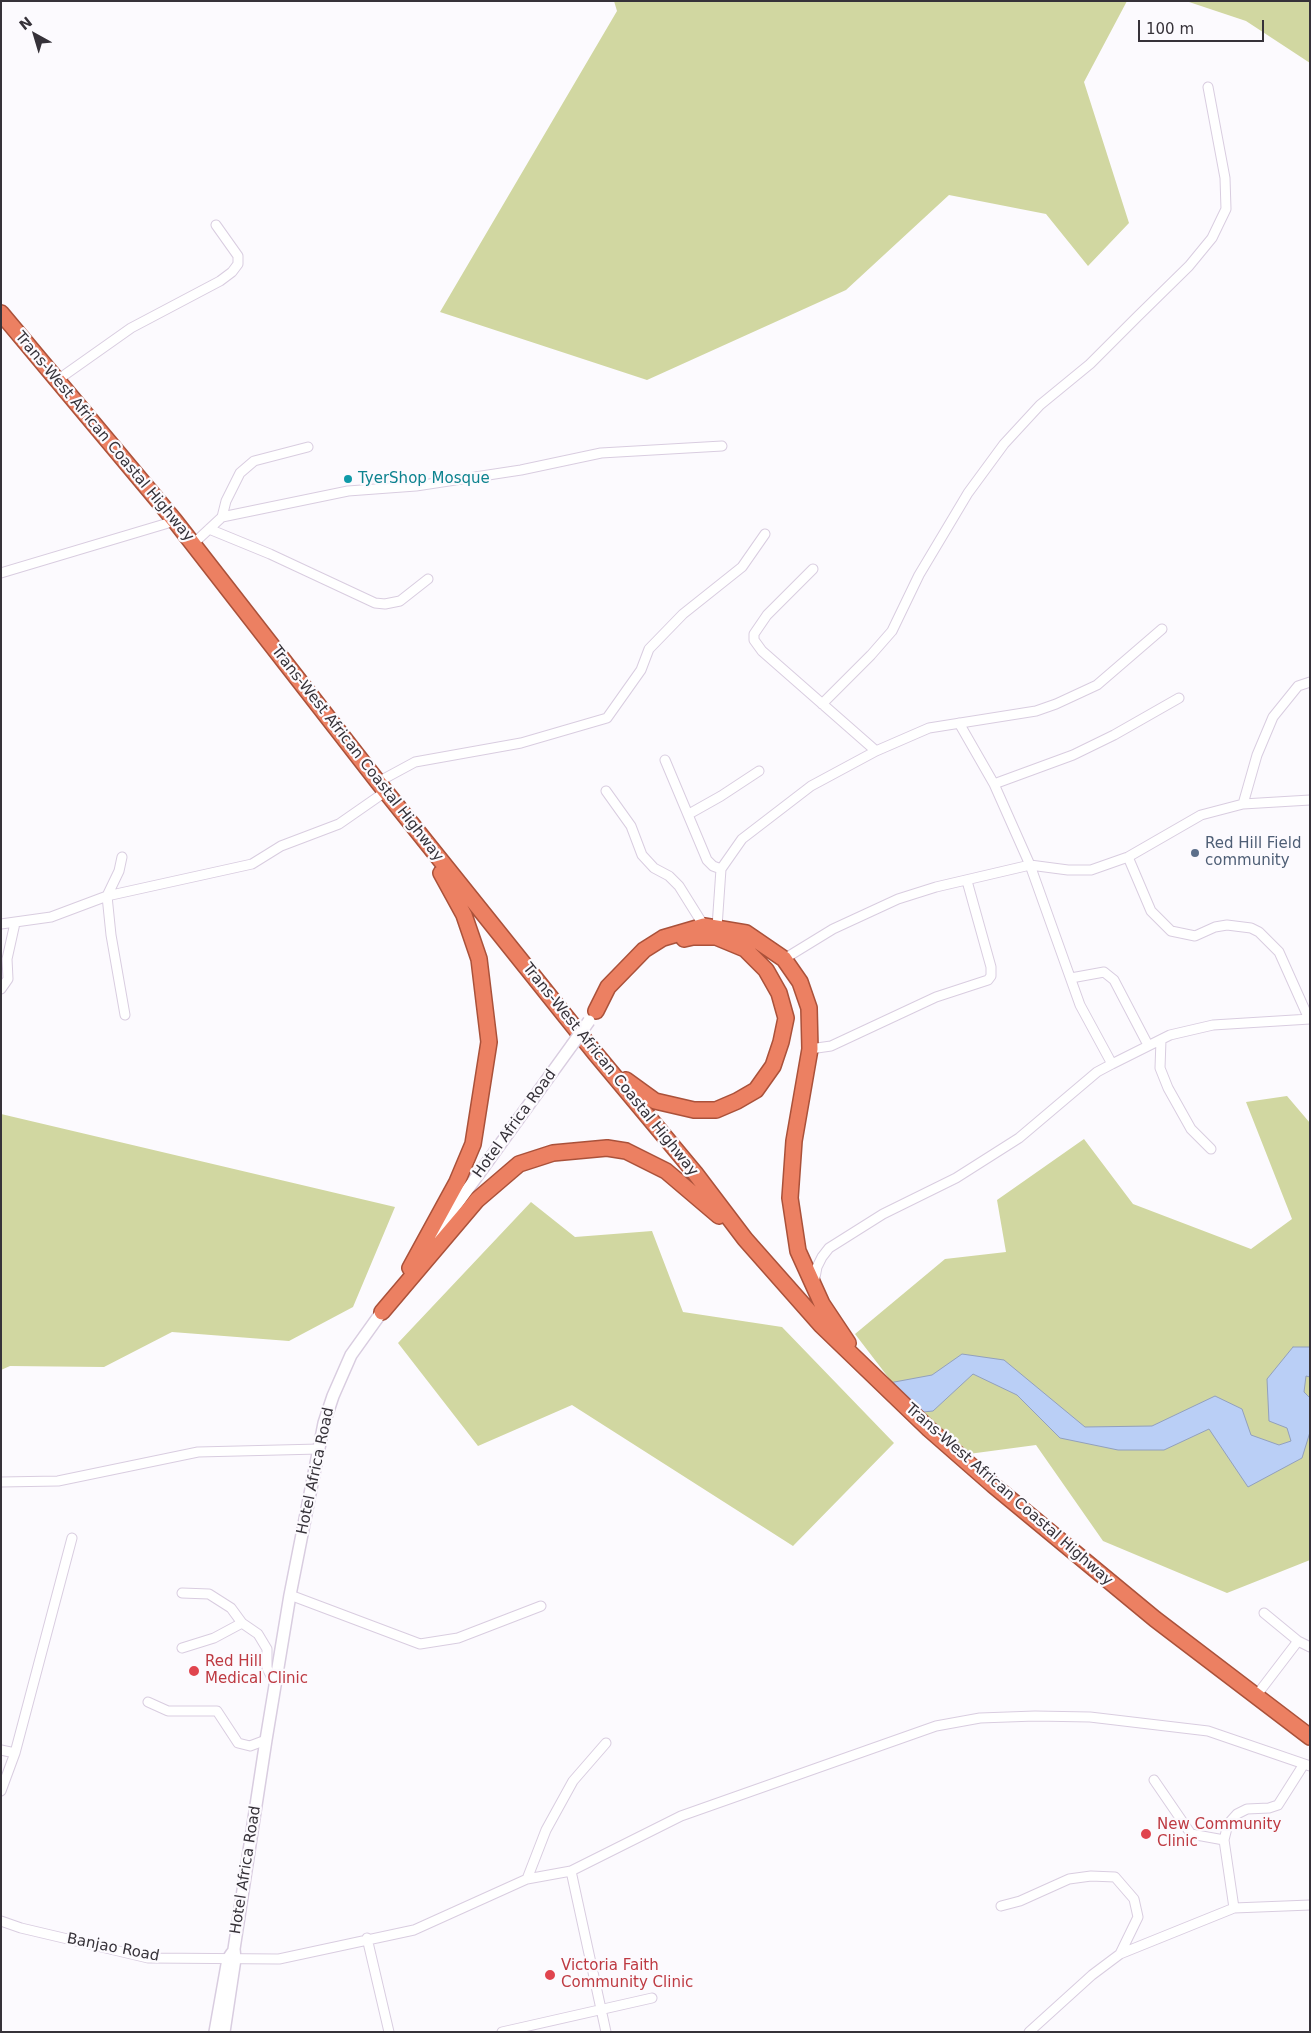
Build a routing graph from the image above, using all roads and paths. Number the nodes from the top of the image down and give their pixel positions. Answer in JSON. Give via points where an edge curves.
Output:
{"nodes":[{"id":1,"x":1208,"y":87,"type":"dead end"},
{"id":2,"x":216,"y":225,"type":"dead end"},
{"id":3,"x":1,"y":313,"type":"edge"},
{"id":4,"x":56,"y":381,"type":"junction"},
{"id":5,"x":722,"y":446,"type":"dead end"},
{"id":6,"x":308,"y":447,"type":"dead end"},
{"id":7,"x":222,"y":517,"type":"junction"},
{"id":8,"x":175,"y":521,"type":"junction"},
{"id":9,"x":209,"y":529,"type":"junction"},
{"id":10,"x":765,"y":534,"type":"dead end"},
{"id":11,"x":193,"y":544,"type":"junction"},
{"id":12,"x":813,"y":569,"type":"dead end"},
{"id":13,"x":1,"y":573,"type":"edge"},
{"id":14,"x":428,"y":580,"type":"dead end"},
{"id":15,"x":1162,"y":629,"type":"dead end"},
{"id":16,"x":1310,"y":682,"type":"edge"},
{"id":17,"x":1179,"y":698,"type":"dead end"},
{"id":18,"x":822,"y":704,"type":"junction"},
{"id":19,"x":959,"y":723,"type":"junction"},
{"id":20,"x":876,"y":751,"type":"junction"},
{"id":21,"x":665,"y":760,"type":"dead end"},
{"id":22,"x":759,"y":771,"type":"dead end"},
{"id":23,"x":994,"y":784,"type":"junction"},
{"id":24,"x":606,"y":791,"type":"dead end"},
{"id":25,"x":386,"y":792,"type":"junction"},
{"id":26,"x":1310,"y":800,"type":"edge"},
{"id":27,"x":1243,"y":804,"type":"junction"},
{"id":28,"x":689,"y":814,"type":"junction"},
{"id":29,"x":122,"y":857,"type":"dead end"},
{"id":30,"x":1128,"y":857,"type":"junction"},
{"id":31,"x":1030,"y":865,"type":"junction"},
{"id":32,"x":721,"y":869,"type":"junction"},
{"id":33,"x":967,"y":881,"type":"junction"},
{"id":34,"x":107,"y":896,"type":"junction"},
{"id":35,"x":15,"y":923,"type":"junction"},
{"id":36,"x":1,"y":924,"type":"edge"},
{"id":37,"x":711,"y":926,"type":"junction"},
{"id":38,"x":784,"y":959,"type":"junction"},
{"id":39,"x":1071,"y":978,"type":"junction"},
{"id":40,"x":1,"y":989,"type":"edge"},
{"id":41,"x":125,"y":1015,"type":"dead end"},
{"id":42,"x":593,"y":1016,"type":"junction"},
{"id":43,"x":1310,"y":1020,"type":"edge"},
{"id":44,"x":1161,"y":1040,"type":"junction"},
{"id":45,"x":1148,"y":1045,"type":"junction"},
{"id":46,"x":810,"y":1049,"type":"junction"},
{"id":47,"x":594,"y":1053,"type":"junction"},
{"id":48,"x":1112,"y":1064,"type":"junction"},
{"id":49,"x":1211,"y":1149,"type":"dead end"},
{"id":50,"x":745,"y":1239,"type":"junction"},
{"id":51,"x":410,"y":1268,"type":"junction"},
{"id":52,"x":813,"y":1286,"type":"junction"},
{"id":53,"x":382,"y":1312,"type":"junction"},
{"id":54,"x":864,"y":1367,"type":"junction"},
{"id":55,"x":319,"y":1449,"type":"junction"},
{"id":56,"x":1,"y":1482,"type":"edge"},
{"id":57,"x":72,"y":1538,"type":"dead end"},
{"id":58,"x":182,"y":1593,"type":"dead end"},
{"id":59,"x":290,"y":1595,"type":"junction"},
{"id":60,"x":541,"y":1606,"type":"dead end"},
{"id":61,"x":1264,"y":1613,"type":"dead end"},
{"id":62,"x":242,"y":1623,"type":"junction"},
{"id":63,"x":1298,"y":1641,"type":"junction"},
{"id":64,"x":1310,"y":1647,"type":"edge"},
{"id":65,"x":182,"y":1648,"type":"dead end"},
{"id":66,"x":276,"y":1685,"type":"junction"},
{"id":67,"x":1256,"y":1696,"type":"junction"},
{"id":68,"x":148,"y":1702,"type":"dead end"},
{"id":69,"x":1308,"y":1731,"type":"edge"},
{"id":70,"x":266,"y":1740,"type":"junction"},
{"id":71,"x":606,"y":1743,"type":"dead end"},
{"id":72,"x":1,"y":1750,"type":"edge"},
{"id":73,"x":15,"y":1753,"type":"junction"},
{"id":74,"x":1307,"y":1766,"type":"edge"},
{"id":75,"x":1154,"y":1780,"type":"dead end"},
{"id":76,"x":1,"y":1791,"type":"edge"},
{"id":77,"x":1224,"y":1840,"type":"junction"},
{"id":78,"x":571,"y":1871,"type":"junction"},
{"id":79,"x":527,"y":1879,"type":"junction"},
{"id":80,"x":1310,"y":1905,"type":"edge"},
{"id":81,"x":1001,"y":1906,"type":"dead end"},
{"id":82,"x":1234,"y":1908,"type":"junction"},
{"id":83,"x":1,"y":1921,"type":"edge"},
{"id":84,"x":367,"y":1938,"type":"junction"},
{"id":85,"x":1120,"y":1954,"type":"junction"},
{"id":86,"x":232,"y":1956,"type":"junction"},
{"id":87,"x":652,"y":1998,"type":"dead end"},
{"id":88,"x":602,"y":2009,"type":"junction"},
{"id":89,"x":215,"y":2032,"type":"edge"},
{"id":90,"x":224,"y":2032,"type":"edge"},
{"id":91,"x":389,"y":2032,"type":"edge"},
{"id":92,"x":502,"y":2032,"type":"edge"},
{"id":93,"x":606,"y":2032,"type":"edge"},
{"id":94,"x":1029,"y":2032,"type":"edge"}],
"edges":[{"from":1,"to":18,"type":"street","via":[[1225,178],[1226,209],[1212,238],[1189,266],[1124,331],[1040,405],[1004,444],[968,493],[919,575],[892,631]]},
{"from":2,"to":4,"type":"street","via":[[238,256],[238,264],[232,272],[131,328]]},
{"from":3,"to":4,"type":"highway","name":"Trans-West African Coastal Highway"},
{"from":4,"to":8,"type":"highway","name":"Trans-West African Coastal Highway"},
{"from":5,"to":7,"type":"street","via":[[601,453],[521,470],[426,484],[348,490]]},
{"from":6,"to":7,"type":"street","via":[[254,461],[240,473]]},
{"from":7,"to":9,"type":"street"},
{"from":8,"to":11,"type":"highway","name":"Trans-West African Coastal Highway"},
{"from":8,"to":13,"type":"street"},
{"from":9,"to":11,"type":"street"},
{"from":9,"to":14,"type":"street","via":[[375,603],[400,601]]},
{"from":10,"to":25,"type":"street","via":[[742,567],[683,614],[649,649],[641,670],[607,718],[521,743],[415,762]]},
{"from":11,"to":25,"type":"highway","name":"Trans-West African Coastal Highway"},
{"from":12,"to":18,"type":"street","via":[[767,615],[754,634],[754,640],[762,651]]},
{"from":15,"to":19,"type":"street","via":[[1097,685],[1056,704],[1036,711]]},
{"from":16,"to":27,"type":"street","via":[[1298,686],[1273,717],[1257,754]]},
{"from":17,"to":23,"type":"street","via":[[1073,755]]},
{"from":18,"to":20,"type":"street"},
{"from":19,"to":20,"type":"street","via":[[929,728]]},
{"from":19,"to":23,"type":"street"},
{"from":20,"to":32,"type":"street","via":[[811,786],[749,833]]},
{"from":21,"to":28,"type":"street"},
{"from":22,"to":28,"type":"street"},
{"from":23,"to":31,"type":"street"},
{"from":24,"to":37,"type":"street","via":[[630,826],[642,855],[679,886]]},
{"from":25,"to":34,"type":"street","via":[[339,824],[281,846],[252,864]]},
{"from":25,"to":47,"type":"highway","name":"Trans-West African Coastal Highway"},
{"from":25,"to":51,"type":"highway","via":[[440,872],[464,915],[479,959],[489,1042],[473,1144],[457,1182]]},
{"from":26,"to":27,"type":"street"},
{"from":27,"to":30,"type":"street","via":[[1201,815]]},
{"from":28,"to":32,"type":"street","via":[[707,860]]},
{"from":29,"to":34,"type":"street"},
{"from":30,"to":31,"type":"street","via":[[1091,870]]},
{"from":30,"to":43,"type":"street","via":[[1151,911],[1171,931],[1195,936],[1227,925],[1259,932],[1279,952]]},
{"from":31,"to":33,"type":"street"},
{"from":31,"to":39,"type":"street"},
{"from":32,"to":37,"type":"street"},
{"from":33,"to":38,"type":"street","via":[[898,899],[833,929]]},
{"from":33,"to":46,"type":"street","via":[[991,967],[988,980],[936,996],[831,1046]]},
{"from":34,"to":35,"type":"street","via":[[51,917]]},
{"from":34,"to":41,"type":"street"},
{"from":35,"to":36,"type":"street"},
{"from":35,"to":40,"type":"street","via":[[7,959],[8,979]]},
{"from":37,"to":38,"type":"highway","via":[[746,933]]},
{"from":37,"to":42,"type":"highway","via":[[663,938],[644,950],[608,987]]},
{"from":38,"to":46,"type":"highway","via":[[800,982],[809,1008]]},
{"from":39,"to":45,"type":"street","via":[[1104,972],[1114,980]]},
{"from":39,"to":48,"type":"street","via":[[1080,1005]]},
{"from":42,"to":47,"type":"highway","via":[[612,988],[650,953],[693,937],[716,937],[745,949],[766,970],[779,993],[786,1018],[773,1066],[756,1090],[716,1110],[694,1110],[655,1101]]},
{"from":42,"to":51,"type":"street","name":"Hotel Africa Road","bridge":true},
{"from":43,"to":44,"type":"street","via":[[1213,1025]]},
{"from":44,"to":45,"type":"street"},
{"from":44,"to":49,"type":"street","via":[[1160,1068],[1168,1088],[1191,1129]]},
{"from":45,"to":48,"type":"street"},
{"from":46,"to":52,"type":"highway","via":[[794,1141],[790,1198],[798,1251]]},
{"from":47,"to":50,"type":"highway","name":"Trans-West African Coastal Highway","via":[[695,1173]]},
{"from":48,"to":52,"type":"street","via":[[1019,1138],[956,1178],[883,1214],[829,1248],[817,1267]]},
{"from":50,"to":53,"type":"highway","via":[[666,1171],[626,1151],[590,1149],[553,1153],[519,1164],[477,1200]]},
{"from":50,"to":54,"type":"highway","name":"Trans-West African Coastal Highway","via":[[821,1325]]},
{"from":51,"to":53,"type":"street","name":"Hotel Africa Road"},
{"from":52,"to":54,"type":"highway"},
{"from":53,"to":55,"type":"street","name":"Hotel Africa Road","via":[[352,1355],[332,1396]]},
{"from":54,"to":67,"type":"highway","name":"Trans-West African Coastal Highway","via":[[993,1485],[1155,1620]]},
{"from":55,"to":56,"type":"street","via":[[198,1452],[58,1481]]},
{"from":55,"to":59,"type":"street","name":"Hotel Africa Road"},
{"from":57,"to":73,"type":"street"},
{"from":58,"to":62,"type":"street","via":[[209,1594],[231,1608]]},
{"from":59,"to":60,"type":"street","via":[[420,1644],[458,1638]]},
{"from":59,"to":66,"type":"street","name":"Hotel Africa Road"},
{"from":61,"to":63,"type":"street"},
{"from":62,"to":65,"type":"street","via":[[214,1638]]},
{"from":62,"to":66,"type":"street","via":[[258,1634],[267,1649],[267,1668]]},
{"from":63,"to":64,"type":"street"},
{"from":63,"to":67,"type":"street"},
{"from":66,"to":70,"type":"street","name":"Hotel Africa Road"},
{"from":67,"to":69,"type":"highway","name":"Trans-West African Coastal Highway"},
{"from":68,"to":70,"type":"street","via":[[168,1711],[217,1711],[238,1744],[250,1746]]},
{"from":70,"to":86,"type":"street","name":"Hotel Africa Road"},
{"from":71,"to":79,"type":"street","via":[[573,1781],[546,1830]]},
{"from":72,"to":73,"type":"street"},
{"from":73,"to":76,"type":"street"},
{"from":74,"to":77,"type":"street","via":[[1278,1805],[1247,1809],[1237,1814],[1228,1824]]},
{"from":74,"to":78,"type":"street","name":"Banjao Road","via":[[1256,1746],[1200,1730],[1090,1717],[980,1718],[936,1726],[681,1816]]},
{"from":75,"to":77,"type":"street","via":[[1191,1834]]},
{"from":77,"to":82,"type":"street"},
{"from":78,"to":79,"type":"street","name":"Banjao Road"},
{"from":78,"to":88,"type":"street"},
{"from":79,"to":84,"type":"street","name":"Banjao Road","via":[[414,1930]]},
{"from":80,"to":82,"type":"street"},
{"from":81,"to":85,"type":"street","via":[[1069,1879],[1115,1877],[1134,1899],[1138,1917]]},
{"from":82,"to":85,"type":"street"},
{"from":83,"to":86,"type":"street","name":"Banjao Road","via":[[30,1931],[148,1958]]},
{"from":84,"to":86,"type":"street","name":"Banjao Road","via":[[279,1959]]},
{"from":84,"to":91,"type":"street"},
{"from":85,"to":94,"type":"street"},
{"from":86,"to":89,"type":"street","name":"Hotel Africa Road"},
{"from":86,"to":90,"type":"street","name":"Hotel Africa Road"},
{"from":87,"to":88,"type":"street"},
{"from":88,"to":92,"type":"street"},
{"from":88,"to":93,"type":"street"}]}
